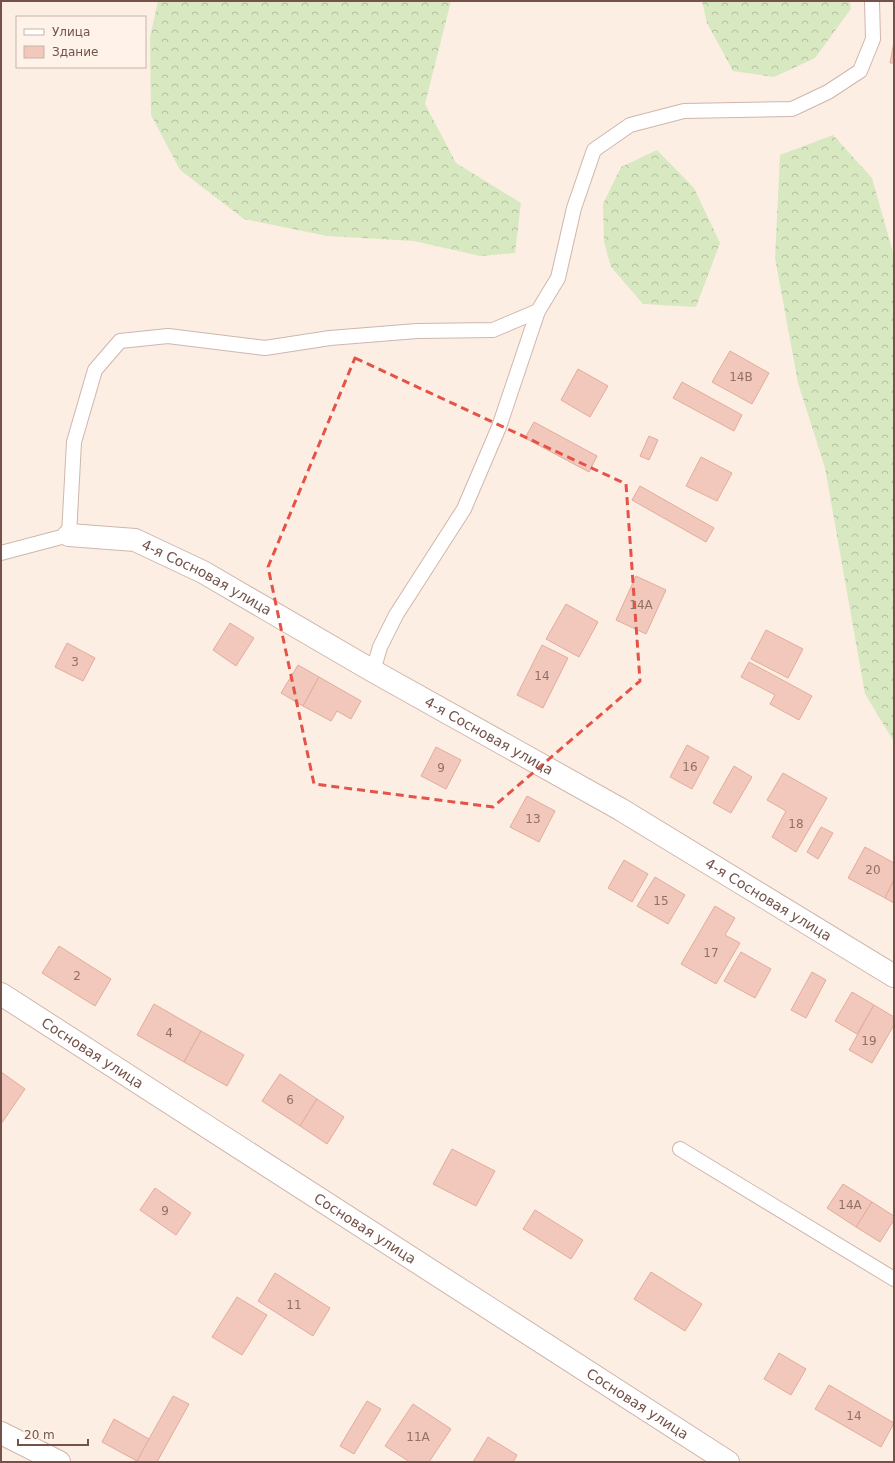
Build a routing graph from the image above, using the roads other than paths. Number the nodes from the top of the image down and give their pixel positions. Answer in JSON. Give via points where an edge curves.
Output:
{"nodes":[{"id":1,"x":872,"y":1,"type":"edge"},
{"id":2,"x":538,"y":311,"type":"junction"},
{"id":3,"x":69,"y":535,"type":"junction"},
{"id":4,"x":1,"y":552,"type":"edge"},
{"id":5,"x":374,"y":671,"type":"junction"},
{"id":6,"x":894,"y":976,"type":"edge"},
{"id":7,"x":1,"y":994,"type":"edge"},
{"id":8,"x":680,"y":1149,"type":"dead end"},
{"id":9,"x":894,"y":1280,"type":"edge"},
{"id":10,"x":1,"y":1433,"type":"edge"},
{"id":11,"x":59,"y":1462,"type":"edge"},
{"id":12,"x":728,"y":1462,"type":"edge"}],
"edges":[{"from":1,"to":2,"type":"lane","via":[[873,39],[860,71],[828,92],[792,109],[684,111],[630,125],[594,150],[574,208],[558,278]]},
{"from":2,"to":3,"type":"lane","via":[[493,330],[330,338],[265,348],[168,336],[120,341],[95,370],[74,442]]},
{"from":2,"to":5,"type":"lane","via":[[499,427],[464,509],[396,615],[380,647]]},
{"from":3,"to":4,"type":"lane"},
{"from":3,"to":5,"type":"street","name":"4-я Сосновая улица","via":[[135,540],[203,572]]},
{"from":5,"to":6,"type":"street","name":"4-я Сосновая улица","via":[[620,809]]},
{"from":7,"to":12,"type":"street","name":"Сосновая улица"},
{"from":8,"to":9,"type":"lane"},
{"from":10,"to":11,"type":"street"}]}
